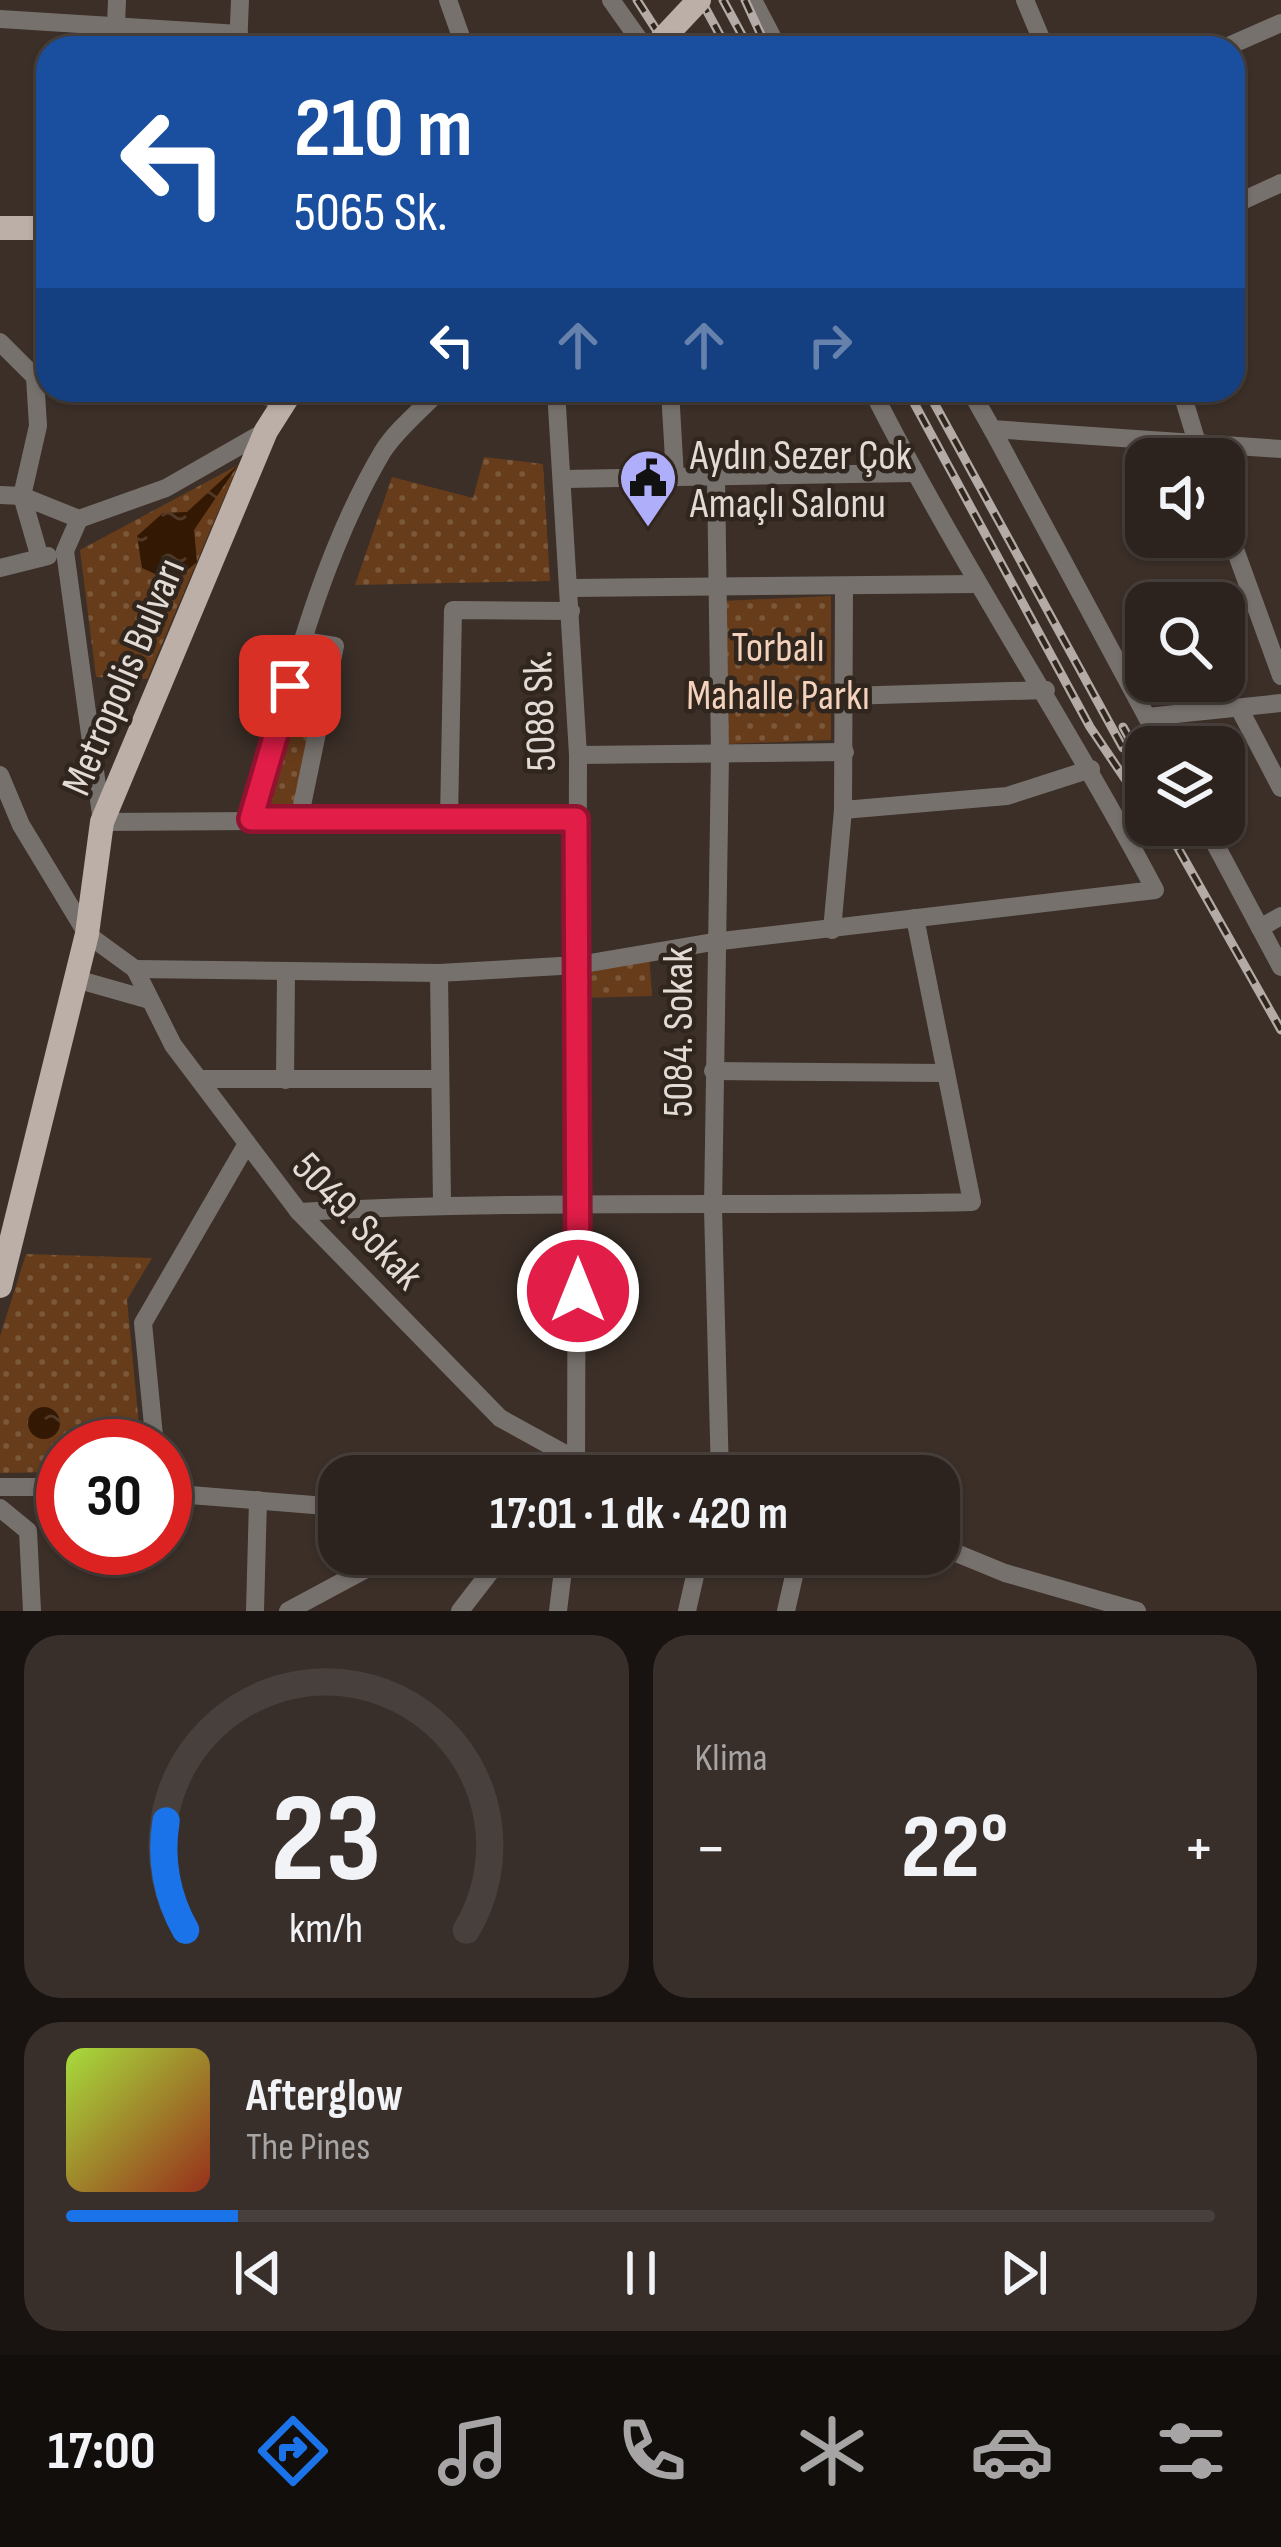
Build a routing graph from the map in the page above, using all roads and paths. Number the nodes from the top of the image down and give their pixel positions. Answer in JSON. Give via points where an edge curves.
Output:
{"nodes":[{"id":1,"x":117,"y":0,"type":"edge"},
{"id":2,"x":240,"y":0,"type":"edge"},
{"id":3,"x":448,"y":0,"type":"edge"},
{"id":4,"x":611,"y":0,"type":"edge"},
{"id":5,"x":699,"y":0,"type":"edge"},
{"id":6,"x":753,"y":0,"type":"edge"},
{"id":7,"x":1025,"y":0,"type":"edge"},
{"id":8,"x":0,"y":19,"type":"edge"},
{"id":9,"x":1281,"y":23,"type":"edge"},
{"id":10,"x":116,"y":26,"type":"junction"},
{"id":11,"x":158,"y":36,"type":"edge"},
{"id":12,"x":238,"y":36,"type":"edge"},
{"id":13,"x":461,"y":36,"type":"edge"},
{"id":14,"x":639,"y":36,"type":"edge"},
{"id":15,"x":660,"y":36,"type":"edge"},
{"id":16,"x":772,"y":36,"type":"edge"},
{"id":17,"x":1040,"y":36,"type":"edge"},
{"id":18,"x":1245,"y":39,"type":"edge"},
{"id":19,"x":1281,"y":182,"type":"edge"},
{"id":20,"x":1245,"y":199,"type":"edge"},
{"id":21,"x":0,"y":228,"type":"edge"},
{"id":22,"x":36,"y":228,"type":"edge"},
{"id":23,"x":0,"y":342,"type":"edge"},
{"id":24,"x":36,"y":372,"type":"edge"},
{"id":25,"x":40,"y":402,"type":"edge"},
{"id":26,"x":283,"y":402,"type":"edge"},
{"id":27,"x":429,"y":402,"type":"edge"},
{"id":28,"x":557,"y":402,"type":"edge"},
{"id":29,"x":671,"y":402,"type":"edge"},
{"id":30,"x":878,"y":402,"type":"edge"},
{"id":31,"x":977,"y":402,"type":"edge"},
{"id":32,"x":1185,"y":402,"type":"edge"},
{"id":33,"x":992,"y":429,"type":"junction"},
{"id":34,"x":266,"y":430,"type":"junction"},
{"id":35,"x":1195,"y":438,"type":"edge"},
{"id":36,"x":1125,"y":442,"type":"edge"},
{"id":37,"x":1245,"y":449,"type":"edge"},
{"id":38,"x":1281,"y":449,"type":"edge"},
{"id":39,"x":914,"y":472,"type":"junction"},
{"id":40,"x":716,"y":476,"type":"junction"},
{"id":41,"x":675,"y":477,"type":"junction"},
{"id":42,"x":564,"y":479,"type":"junction"},
{"id":43,"x":0,"y":495,"type":"edge"},
{"id":44,"x":22,"y":496,"type":"junction"},
{"id":45,"x":79,"y":518,"type":"junction"},
{"id":46,"x":64,"y":551,"type":"junction"},
{"id":47,"x":40,"y":558,"type":"junction"},
{"id":48,"x":1238,"y":558,"type":"edge"},
{"id":49,"x":0,"y":568,"type":"edge"},
{"id":50,"x":977,"y":584,"type":"junction"},
{"id":51,"x":844,"y":587,"type":"junction"},
{"id":52,"x":570,"y":588,"type":"junction"},
{"id":53,"x":716,"y":589,"type":"junction"},
{"id":54,"x":571,"y":611,"type":"junction"},
{"id":55,"x":303,"y":641,"type":"junction"},
{"id":56,"x":1281,"y":676,"type":"edge"},
{"id":57,"x":1046,"y":690,"type":"junction"},
{"id":58,"x":846,"y":696,"type":"junction"},
{"id":59,"x":1281,"y":703,"type":"edge"},
{"id":60,"x":1239,"y":708,"type":"junction"},
{"id":61,"x":1147,"y":717,"type":"junction"},
{"id":62,"x":1152,"y":726,"type":"edge"},
{"id":63,"x":844,"y":752,"type":"junction"},
{"id":64,"x":578,"y":754,"type":"junction"},
{"id":65,"x":720,"y":755,"type":"junction"},
{"id":66,"x":1091,"y":769,"type":"junction"},
{"id":67,"x":0,"y":775,"type":"edge"},
{"id":68,"x":1281,"y":788,"type":"edge"},
{"id":69,"x":843,"y":810,"type":"junction"},
{"id":70,"x":251,"y":819,"type":"junction"},
{"id":71,"x":576,"y":819,"type":"junction"},
{"id":72,"x":299,"y":820,"type":"junction"},
{"id":73,"x":448,"y":820,"type":"junction"},
{"id":74,"x":101,"y":821,"type":"junction"},
{"id":75,"x":22,"y":825,"type":"junction"},
{"id":76,"x":0,"y":834,"type":"edge"},
{"id":77,"x":1216,"y":846,"type":"edge"},
{"id":78,"x":1281,"y":916,"type":"edge"},
{"id":79,"x":915,"y":918,"type":"junction"},
{"id":80,"x":1260,"y":928,"type":"junction"},
{"id":81,"x":832,"y":930,"type":"junction"},
{"id":82,"x":87,"y":934,"type":"junction"},
{"id":83,"x":713,"y":941,"type":"junction"},
{"id":84,"x":578,"y":965,"type":"junction"},
{"id":85,"x":1281,"y":967,"type":"edge"},
{"id":86,"x":135,"y":969,"type":"junction"},
{"id":87,"x":286,"y":973,"type":"junction"},
{"id":88,"x":439,"y":973,"type":"junction"},
{"id":89,"x":76,"y":979,"type":"junction"},
{"id":90,"x":150,"y":1000,"type":"junction"},
{"id":91,"x":713,"y":1071,"type":"junction"},
{"id":92,"x":946,"y":1073,"type":"junction"},
{"id":93,"x":202,"y":1079,"type":"junction"},
{"id":94,"x":440,"y":1079,"type":"junction"},
{"id":95,"x":285,"y":1080,"type":"junction"},
{"id":96,"x":245,"y":1147,"type":"junction"},
{"id":97,"x":442,"y":1204,"type":"junction"},
{"id":98,"x":578,"y":1205,"type":"junction"},
{"id":99,"x":713,"y":1208,"type":"junction"},
{"id":100,"x":299,"y":1212,"type":"junction"},
{"id":101,"x":0,"y":1286,"type":"edge"},
{"id":102,"x":152,"y":1419,"type":"edge"},
{"id":103,"x":551,"y":1455,"type":"edge"},
{"id":104,"x":573,"y":1455,"type":"edge"},
{"id":105,"x":719,"y":1455,"type":"edge"},
{"id":106,"x":0,"y":1486,"type":"edge"},
{"id":107,"x":36,"y":1487,"type":"edge"},
{"id":108,"x":192,"y":1495,"type":"edge"},
{"id":109,"x":258,"y":1501,"type":"junction"},
{"id":110,"x":318,"y":1505,"type":"edge"},
{"id":111,"x":0,"y":1508,"type":"edge"},
{"id":112,"x":960,"y":1555,"type":"edge"},
{"id":113,"x":355,"y":1575,"type":"edge"},
{"id":114,"x":488,"y":1575,"type":"edge"},
{"id":115,"x":563,"y":1575,"type":"edge"},
{"id":116,"x":695,"y":1575,"type":"edge"},
{"id":117,"x":795,"y":1575,"type":"edge"},
{"id":118,"x":32,"y":1611,"type":"edge"},
{"id":119,"x":255,"y":1611,"type":"edge"},
{"id":120,"x":288,"y":1611,"type":"edge"},
{"id":121,"x":460,"y":1611,"type":"edge"},
{"id":122,"x":558,"y":1611,"type":"edge"},
{"id":123,"x":687,"y":1611,"type":"edge"},
{"id":124,"x":786,"y":1611,"type":"edge"},
{"id":125,"x":1137,"y":1611,"type":"edge"}],
"edges":[{"from":1,"to":10,"type":"street"},
{"from":2,"to":12,"type":"street"},
{"from":3,"to":13,"type":"street"},
{"from":4,"to":14,"type":"street"},
{"from":5,"to":15,"type":"main road","bridge":true},
{"from":6,"to":16,"type":"street"},
{"from":7,"to":17,"type":"street"},
{"from":8,"to":10,"type":"street"},
{"from":9,"to":18,"type":"street"},
{"from":10,"to":11,"type":"street"},
{"from":19,"to":20,"type":"street"},
{"from":21,"to":22,"type":"main road"},
{"from":23,"to":24,"type":"street"},
{"from":25,"to":44,"type":"street"},
{"from":26,"to":34,"type":"main road","name":"Metropolis Bulvarı"},
{"from":27,"to":55,"type":"street","via":[[385,448]]},
{"from":28,"to":42,"type":"street","name":"5088 Sk."},
{"from":29,"to":41,"type":"street"},
{"from":30,"to":39,"type":"street"},
{"from":31,"to":33,"type":"street"},
{"from":32,"to":35,"type":"street"},
{"from":33,"to":36,"type":"street"},
{"from":33,"to":61,"type":"street"},
{"from":34,"to":45,"type":"street","via":[[166,488]]},
{"from":34,"to":74,"type":"main road","name":"Metropolis Bulvarı"},
{"from":37,"to":38,"type":"street"},
{"from":39,"to":40,"type":"street"},
{"from":39,"to":50,"type":"street"},
{"from":40,"to":41,"type":"street"},
{"from":40,"to":53,"type":"street","name":"5084. Sokak"},
{"from":41,"to":42,"type":"street"},
{"from":42,"to":52,"type":"street","name":"5088 Sk."},
{"from":43,"to":44,"type":"street"},
{"from":44,"to":45,"type":"street"},
{"from":44,"to":47,"type":"street"},
{"from":45,"to":46,"type":"street"},
{"from":46,"to":47,"type":"street"},
{"from":46,"to":74,"type":"street"},
{"from":47,"to":49,"type":"street"},
{"from":48,"to":56,"type":"street"},
{"from":50,"to":51,"type":"street"},
{"from":50,"to":57,"type":"street"},
{"from":51,"to":53,"type":"street"},
{"from":51,"to":58,"type":"street"},
{"from":52,"to":53,"type":"street"},
{"from":52,"to":54,"type":"street","name":"5088 Sk."},
{"from":53,"to":65,"type":"street","name":"5084. Sokak"},
{"from":54,"to":64,"type":"street","name":"5088 Sk."},
{"from":54,"to":73,"type":"street","via":[[453,610]]},
{"from":55,"to":70,"type":"street"},
{"from":55,"to":72,"type":"street","via":[[335,646]]},
{"from":57,"to":58,"type":"street"},
{"from":57,"to":66,"type":"street"},
{"from":58,"to":63,"type":"street"},
{"from":59,"to":60,"type":"street"},
{"from":60,"to":61,"type":"street"},
{"from":60,"to":68,"type":"street"},
{"from":61,"to":62,"type":"street"},
{"from":63,"to":65,"type":"street"},
{"from":63,"to":69,"type":"street"},
{"from":64,"to":65,"type":"street"},
{"from":64,"to":71,"type":"street","name":"5088 Sk."},
{"from":65,"to":83,"type":"street","name":"5084. Sokak"},
{"from":66,"to":69,"type":"street","via":[[1007,796]]},
{"from":66,"to":79,"type":"street","via":[[1155,890]]},
{"from":67,"to":75,"type":"street"},
{"from":69,"to":81,"type":"street"},
{"from":70,"to":72,"type":"street"},
{"from":70,"to":74,"type":"street"},
{"from":71,"to":73,"type":"street"},
{"from":71,"to":84,"type":"street","name":"5088 Sk."},
{"from":72,"to":73,"type":"street"},
{"from":74,"to":82,"type":"main road","name":"Metropolis Bulvarı"},
{"from":75,"to":76,"type":"street"},
{"from":75,"to":82,"type":"street"},
{"from":77,"to":80,"type":"street"},
{"from":78,"to":80,"type":"street"},
{"from":79,"to":81,"type":"street"},
{"from":79,"to":92,"type":"street"},
{"from":80,"to":85,"type":"street"},
{"from":81,"to":83,"type":"street"},
{"from":82,"to":86,"type":"street","name":"5049. Sokak"},
{"from":82,"to":89,"type":"main road","name":"Metropolis Bulvarı"},
{"from":83,"to":84,"type":"street"},
{"from":83,"to":91,"type":"street","name":"5084. Sokak"},
{"from":84,"to":88,"type":"street"},
{"from":84,"to":98,"type":"street","name":"5088 Sk."},
{"from":86,"to":87,"type":"street"},
{"from":86,"to":90,"type":"street","name":"5049. Sokak"},
{"from":87,"to":88,"type":"street"},
{"from":87,"to":95,"type":"street"},
{"from":88,"to":94,"type":"street"},
{"from":89,"to":90,"type":"street"},
{"from":89,"to":101,"type":"main road","name":"Metropolis Bulvarı"},
{"from":90,"to":93,"type":"street","name":"5049. Sokak","via":[[173,1046]]},
{"from":91,"to":92,"type":"street"},
{"from":91,"to":99,"type":"street","name":"5084. Sokak"},
{"from":92,"to":99,"type":"street","via":[[972,1202]]},
{"from":93,"to":95,"type":"street"},
{"from":93,"to":96,"type":"street","name":"5049. Sokak"},
{"from":94,"to":95,"type":"street"},
{"from":94,"to":97,"type":"street"},
{"from":96,"to":100,"type":"street","name":"5049. Sokak"},
{"from":96,"to":102,"type":"street","via":[[143,1322]]},
{"from":97,"to":98,"type":"street"},
{"from":97,"to":100,"type":"street"},
{"from":98,"to":99,"type":"street"},
{"from":98,"to":104,"type":"street","name":"5088 Sk."},
{"from":99,"to":105,"type":"street","name":"5084. Sokak"},
{"from":100,"to":103,"type":"street","name":"5049. Sokak","via":[[500,1418]]},
{"from":106,"to":107,"type":"street"},
{"from":108,"to":109,"type":"street"},
{"from":109,"to":110,"type":"street"},
{"from":109,"to":119,"type":"street"},
{"from":111,"to":118,"type":"street","via":[[28,1531]]},
{"from":112,"to":125,"type":"street"},
{"from":113,"to":120,"type":"street"},
{"from":114,"to":121,"type":"street"},
{"from":115,"to":122,"type":"street"},
{"from":116,"to":123,"type":"street"},
{"from":117,"to":124,"type":"street"}]}
